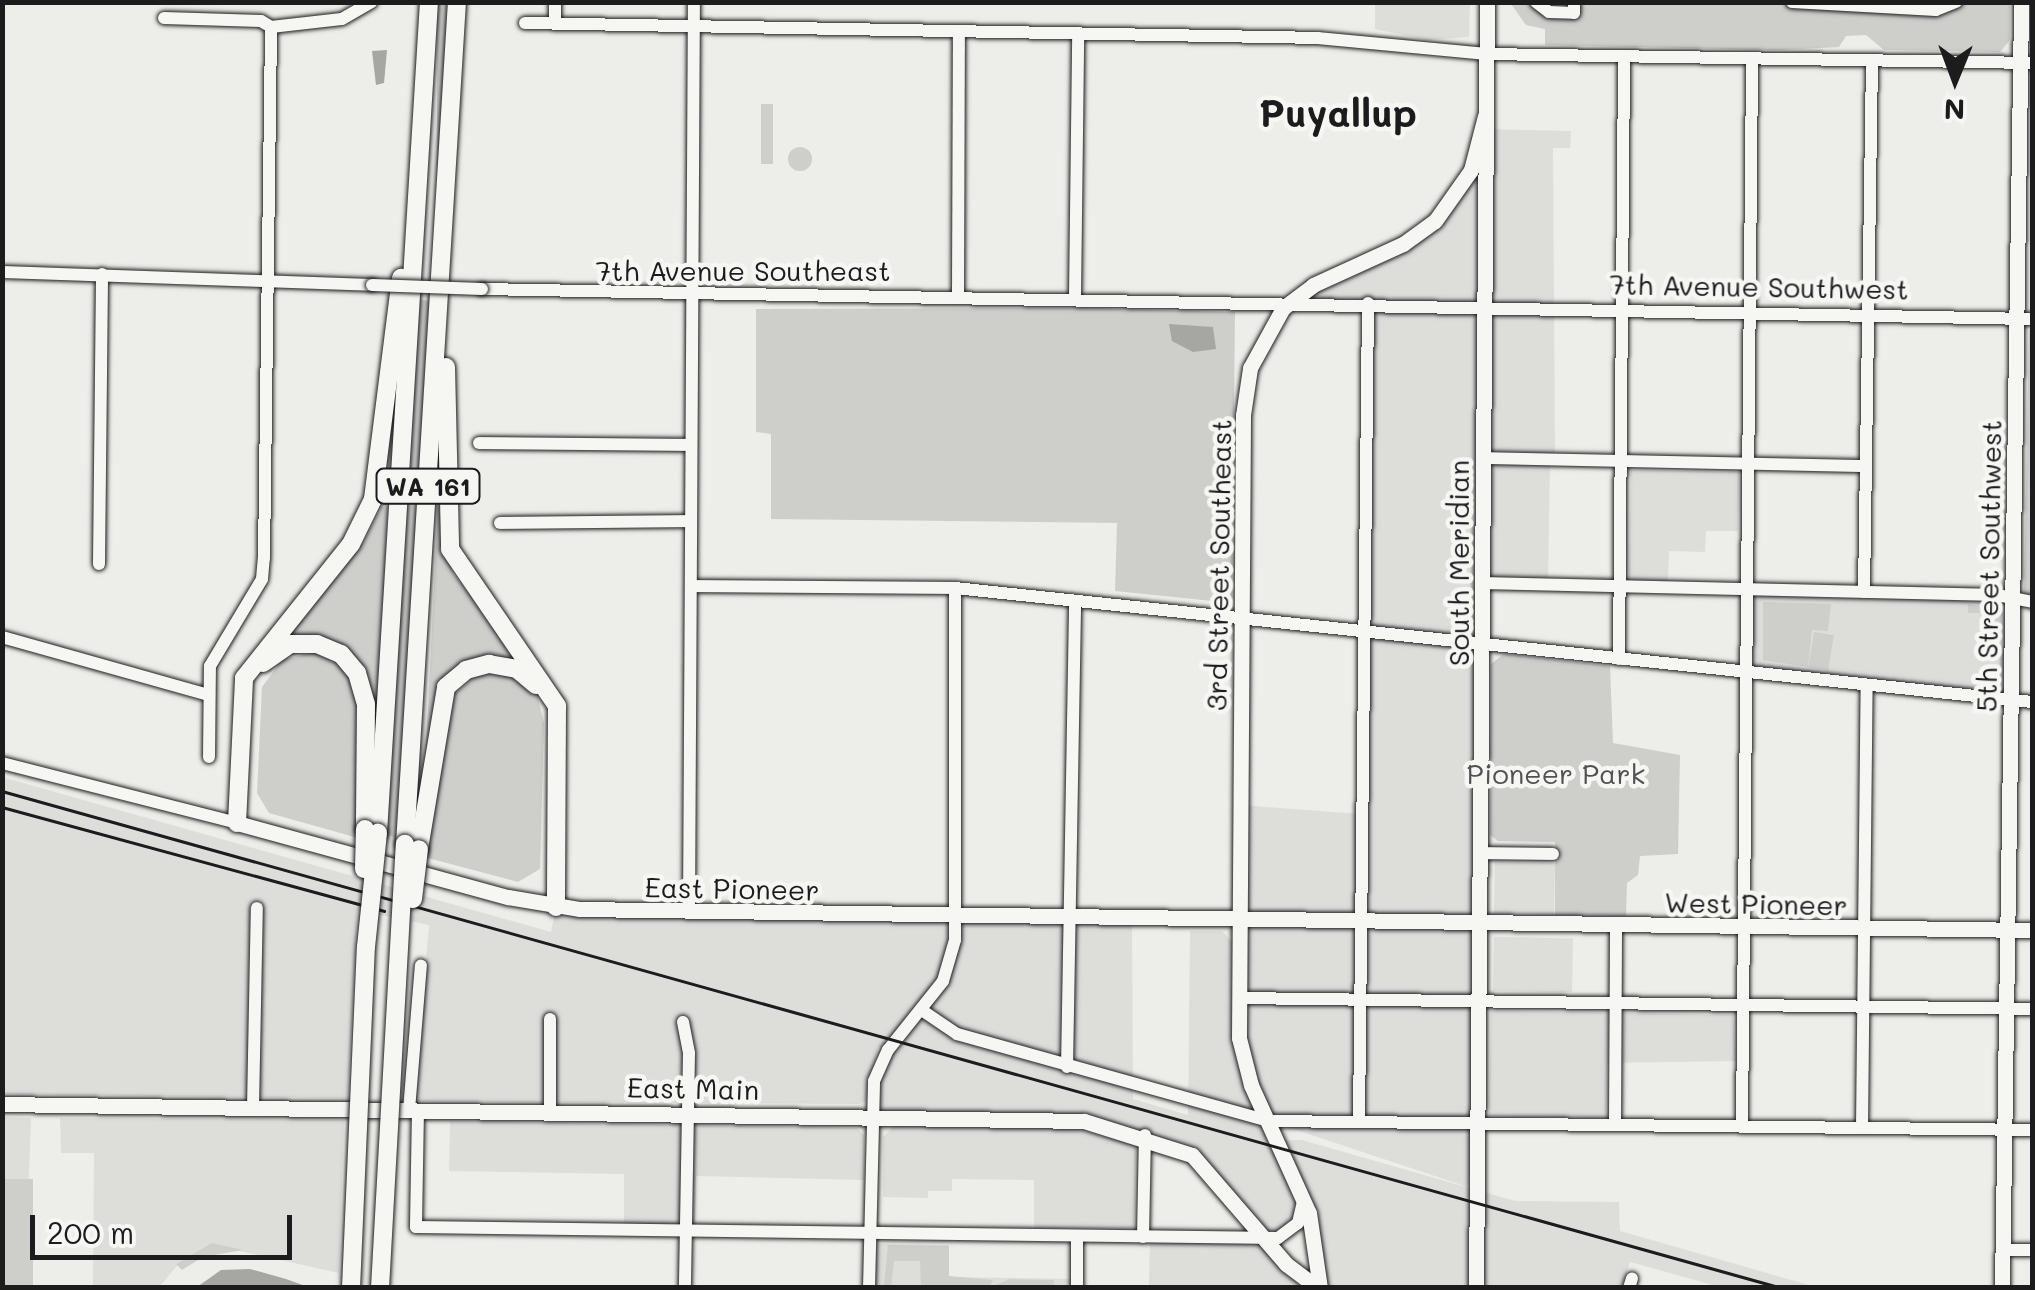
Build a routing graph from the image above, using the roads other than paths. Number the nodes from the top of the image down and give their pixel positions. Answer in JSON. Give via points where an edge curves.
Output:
{"nodes":[{"id":1,"x":371,"y":2,"type":"edge"},
{"id":2,"x":429,"y":2,"type":"edge"},
{"id":3,"x":457,"y":2,"type":"edge"},
{"id":4,"x":556,"y":2,"type":"edge"},
{"id":5,"x":694,"y":2,"type":"edge"},
{"id":6,"x":1486,"y":2,"type":"edge"},
{"id":7,"x":1536,"y":2,"type":"edge"},
{"id":8,"x":1574,"y":2,"type":"edge"},
{"id":9,"x":1792,"y":2,"type":"edge"},
{"id":10,"x":1956,"y":2,"type":"edge"},
{"id":11,"x":2021,"y":2,"type":"edge"},
{"id":12,"x":1852,"y":4,"type":"edge"},
{"id":13,"x":1891,"y":5,"type":"edge"},
{"id":14,"x":164,"y":18,"type":"dead end"},
{"id":15,"x":1852,"y":22,"type":"dead end"},
{"id":16,"x":525,"y":23,"type":"dead end"},
{"id":17,"x":555,"y":23,"type":"junction"},
{"id":18,"x":693,"y":25,"type":"junction"},
{"id":19,"x":272,"y":27,"type":"junction"},
{"id":20,"x":959,"y":31,"type":"junction"},
{"id":21,"x":1078,"y":33,"type":"junction"},
{"id":22,"x":1486,"y":54,"type":"junction"},
{"id":23,"x":1624,"y":56,"type":"junction"},
{"id":24,"x":1752,"y":58,"type":"junction"},
{"id":25,"x":1872,"y":61,"type":"junction"},
{"id":26,"x":2026,"y":63,"type":"edge"},
{"id":27,"x":1484,"y":116,"type":"junction"},
{"id":28,"x":449,"y":128,"type":"junction"},
{"id":29,"x":421,"y":129,"type":"junction"},
{"id":30,"x":2,"y":272,"type":"edge"},
{"id":31,"x":102,"y":274,"type":"junction"},
{"id":32,"x":266,"y":280,"type":"junction"},
{"id":33,"x":958,"y":295,"type":"junction"},
{"id":34,"x":692,"y":296,"type":"junction"},
{"id":35,"x":1074,"y":296,"type":"junction"},
{"id":36,"x":1290,"y":300,"type":"junction"},
{"id":37,"x":1368,"y":303,"type":"junction"},
{"id":38,"x":1484,"y":304,"type":"junction"},
{"id":39,"x":1622,"y":308,"type":"junction"},
{"id":40,"x":1750,"y":311,"type":"junction"},
{"id":41,"x":1869,"y":314,"type":"junction"},
{"id":42,"x":2025,"y":318,"type":"edge"},
{"id":43,"x":479,"y":443,"type":"dead end"},
{"id":44,"x":691,"y":445,"type":"junction"},
{"id":45,"x":1483,"y":458,"type":"junction"},
{"id":46,"x":1620,"y":461,"type":"junction"},
{"id":47,"x":1749,"y":464,"type":"junction"},
{"id":48,"x":1866,"y":466,"type":"junction"},
{"id":49,"x":691,"y":521,"type":"junction"},
{"id":50,"x":500,"y":523,"type":"dead end"},
{"id":51,"x":100,"y":564,"type":"dead end"},
{"id":52,"x":1482,"y":583,"type":"junction"},
{"id":53,"x":691,"y":586,"type":"junction"},
{"id":54,"x":1619,"y":587,"type":"junction"},
{"id":55,"x":956,"y":588,"type":"junction"},
{"id":56,"x":1748,"y":590,"type":"junction"},
{"id":57,"x":1864,"y":592,"type":"junction"},
{"id":58,"x":2014,"y":600,"type":"junction"},
{"id":59,"x":1075,"y":601,"type":"junction"},
{"id":60,"x":2032,"y":602,"type":"edge"},
{"id":61,"x":1242,"y":621,"type":"junction"},
{"id":62,"x":1362,"y":632,"type":"junction"},
{"id":63,"x":2,"y":637,"type":"edge"},
{"id":64,"x":1483,"y":644,"type":"junction"},
{"id":65,"x":1619,"y":659,"type":"junction"},
{"id":66,"x":1747,"y":672,"type":"junction"},
{"id":67,"x":1868,"y":685,"type":"junction"},
{"id":68,"x":209,"y":694,"type":"junction"},
{"id":69,"x":2012,"y":700,"type":"junction"},
{"id":70,"x":2032,"y":702,"type":"edge"},
{"id":71,"x":209,"y":757,"type":"dead end"},
{"id":72,"x":2,"y":763,"type":"edge"},
{"id":73,"x":242,"y":825,"type":"junction"},
{"id":74,"x":372,"y":831,"type":"junction"},
{"id":75,"x":412,"y":846,"type":"junction"},
{"id":76,"x":1480,"y":853,"type":"junction"},
{"id":77,"x":1553,"y":854,"type":"dead end"},
{"id":78,"x":552,"y":906,"type":"junction"},
{"id":79,"x":257,"y":908,"type":"dead end"},
{"id":80,"x":688,"y":912,"type":"junction"},
{"id":81,"x":956,"y":917,"type":"junction"},
{"id":82,"x":1071,"y":919,"type":"junction"},
{"id":83,"x":1239,"y":922,"type":"junction"},
{"id":84,"x":1360,"y":924,"type":"junction"},
{"id":85,"x":1480,"y":925,"type":"junction"},
{"id":86,"x":1616,"y":926,"type":"junction"},
{"id":87,"x":1744,"y":928,"type":"junction"},
{"id":88,"x":1864,"y":929,"type":"junction"},
{"id":89,"x":2007,"y":930,"type":"junction"},
{"id":90,"x":2032,"y":930,"type":"edge"},
{"id":91,"x":420,"y":964,"type":"dead end"},
{"id":92,"x":1239,"y":998,"type":"junction"},
{"id":93,"x":1360,"y":1002,"type":"junction"},
{"id":94,"x":1479,"y":1003,"type":"junction"},
{"id":95,"x":1616,"y":1005,"type":"junction"},
{"id":96,"x":1743,"y":1006,"type":"junction"},
{"id":97,"x":1864,"y":1008,"type":"junction"},
{"id":98,"x":2006,"y":1009,"type":"junction"},
{"id":99,"x":2032,"y":1009,"type":"edge"},
{"id":100,"x":923,"y":1011,"type":"junction"},
{"id":101,"x":550,"y":1019,"type":"dead end"},
{"id":102,"x":684,"y":1022,"type":"dead end"},
{"id":103,"x":1067,"y":1067,"type":"junction"},
{"id":104,"x":2,"y":1104,"type":"edge"},
{"id":105,"x":253,"y":1108,"type":"junction"},
{"id":106,"x":413,"y":1110,"type":"junction"},
{"id":107,"x":550,"y":1112,"type":"junction"},
{"id":108,"x":686,"y":1113,"type":"junction"},
{"id":109,"x":872,"y":1116,"type":"junction"},
{"id":110,"x":1268,"y":1121,"type":"junction"},
{"id":111,"x":1359,"y":1122,"type":"junction"},
{"id":112,"x":1478,"y":1123,"type":"junction"},
{"id":113,"x":1615,"y":1125,"type":"junction"},
{"id":114,"x":1742,"y":1126,"type":"junction"},
{"id":115,"x":1862,"y":1128,"type":"junction"},
{"id":116,"x":2004,"y":1130,"type":"junction"},
{"id":117,"x":2032,"y":1130,"type":"edge"},
{"id":118,"x":1144,"y":1134,"type":"junction"},
{"id":119,"x":1303,"y":1198,"type":"junction"},
{"id":120,"x":685,"y":1232,"type":"junction"},
{"id":121,"x":870,"y":1234,"type":"junction"},
{"id":122,"x":1078,"y":1236,"type":"junction"},
{"id":123,"x":1142,"y":1237,"type":"junction"},
{"id":124,"x":1265,"y":1238,"type":"junction"},
{"id":125,"x":2003,"y":1250,"type":"junction"},
{"id":126,"x":2032,"y":1250,"type":"edge"},
{"id":127,"x":351,"y":1288,"type":"edge"},
{"id":128,"x":380,"y":1288,"type":"edge"},
{"id":129,"x":685,"y":1288,"type":"edge"},
{"id":130,"x":870,"y":1288,"type":"edge"},
{"id":131,"x":1077,"y":1288,"type":"edge"},
{"id":132,"x":1319,"y":1288,"type":"edge"},
{"id":133,"x":1476,"y":1288,"type":"edge"},
{"id":134,"x":2002,"y":1288,"type":"edge"}],
"edges":[{"from":1,"to":19,"type":"street","via":[[342,20]]},
{"from":2,"to":29,"type":"highway","number":"WA 161"},
{"from":3,"to":28,"type":"highway","number":"WA 161"},
{"from":4,"to":17,"type":"street"},
{"from":5,"to":18,"type":"street"},
{"from":6,"to":22,"type":"main road","name":"South Meridian"},
{"from":7,"to":8,"type":"street","via":[[1549,12],[1574,12]]},
{"from":9,"to":12,"type":"street"},
{"from":10,"to":13,"type":"street","via":[[1936,10]]},
{"from":11,"to":26,"type":"main road","name":"5th Street Southwest"},
{"from":12,"to":13,"type":"street"},
{"from":12,"to":15,"type":"street"},
{"from":14,"to":19,"type":"street","via":[[260,20]]},
{"from":16,"to":17,"type":"street"},
{"from":17,"to":18,"type":"street"},
{"from":18,"to":20,"type":"street"},
{"from":18,"to":34,"type":"street"},
{"from":19,"to":32,"type":"street"},
{"from":20,"to":21,"type":"street"},
{"from":20,"to":33,"type":"street"},
{"from":21,"to":22,"type":"street","via":[[1325,38]]},
{"from":21,"to":35,"type":"street"},
{"from":22,"to":23,"type":"street"},
{"from":22,"to":27,"type":"main road","name":"South Meridian"},
{"from":23,"to":24,"type":"street"},
{"from":23,"to":39,"type":"street"},
{"from":24,"to":25,"type":"street"},
{"from":24,"to":40,"type":"street"},
{"from":25,"to":26,"type":"street"},
{"from":25,"to":41,"type":"street"},
{"from":26,"to":42,"type":"main road","name":"5th Street Southwest"},
{"from":27,"to":36,"type":"main road","name":"3rd Street Southeast","via":[[1471,170],[1436,221]]},
{"from":27,"to":38,"type":"main road","name":"South Meridian"},
{"from":28,"to":75,"type":"highway","number":"WA 161"},
{"from":28,"to":78,"type":"highway","via":[[446,525],[462,574],[557,706]]},
{"from":29,"to":73,"type":"highway","via":[[378,483],[351,544],[244,678]]},
{"from":29,"to":74,"type":"highway","number":"WA 161"},
{"from":30,"to":31,"type":"street","name":"7th Avenue Southeast"},
{"from":31,"to":32,"type":"street","name":"7th Avenue Southeast"},
{"from":31,"to":51,"type":"street"},
{"from":32,"to":34,"type":"street","name":"7th Avenue Southeast","bridge":true},
{"from":32,"to":68,"type":"street","via":[[262,579],[214,654]]},
{"from":33,"to":34,"type":"street","name":"7th Avenue Southeast"},
{"from":33,"to":35,"type":"street","name":"7th Avenue Southeast"},
{"from":34,"to":44,"type":"street"},
{"from":35,"to":36,"type":"street","name":"7th Avenue Southeast"},
{"from":36,"to":37,"type":"street","name":"7th Avenue Southeast"},
{"from":36,"to":61,"type":"main road","name":"3rd Street Southeast","via":[[1258,348],[1248,378]]},
{"from":37,"to":38,"type":"street","name":"7th Avenue Southeast"},
{"from":37,"to":62,"type":"street"},
{"from":38,"to":39,"type":"street","name":"7th Avenue Southwest"},
{"from":38,"to":45,"type":"main road","name":"South Meridian"},
{"from":39,"to":40,"type":"street","name":"7th Avenue Southwest"},
{"from":39,"to":46,"type":"street"},
{"from":40,"to":41,"type":"street","name":"7th Avenue Southwest"},
{"from":40,"to":47,"type":"street"},
{"from":41,"to":42,"type":"street","name":"7th Avenue Southwest"},
{"from":41,"to":48,"type":"street"},
{"from":42,"to":58,"type":"main road","name":"5th Street Southwest"},
{"from":43,"to":44,"type":"street"},
{"from":44,"to":49,"type":"street"},
{"from":45,"to":46,"type":"street"},
{"from":45,"to":52,"type":"main road","name":"South Meridian"},
{"from":46,"to":47,"type":"street"},
{"from":46,"to":54,"type":"street"},
{"from":47,"to":48,"type":"street"},
{"from":47,"to":56,"type":"street"},
{"from":48,"to":57,"type":"street"},
{"from":49,"to":50,"type":"street"},
{"from":49,"to":53,"type":"street"},
{"from":52,"to":54,"type":"street"},
{"from":52,"to":64,"type":"main road","name":"South Meridian"},
{"from":53,"to":55,"type":"street"},
{"from":53,"to":80,"type":"street"},
{"from":54,"to":56,"type":"street"},
{"from":54,"to":65,"type":"street"},
{"from":55,"to":59,"type":"street"},
{"from":55,"to":81,"type":"street"},
{"from":56,"to":57,"type":"street"},
{"from":56,"to":66,"type":"street"},
{"from":57,"to":58,"type":"street"},
{"from":58,"to":60,"type":"street"},
{"from":58,"to":69,"type":"main road","name":"5th Street Southwest"},
{"from":59,"to":61,"type":"street"},
{"from":59,"to":82,"type":"street"},
{"from":61,"to":62,"type":"street"},
{"from":61,"to":83,"type":"main road","name":"3rd Street Southeast"},
{"from":62,"to":64,"type":"street"},
{"from":62,"to":84,"type":"street"},
{"from":63,"to":68,"type":"street"},
{"from":64,"to":65,"type":"street"},
{"from":64,"to":76,"type":"main road","name":"South Meridian"},
{"from":65,"to":66,"type":"street"},
{"from":66,"to":67,"type":"street"},
{"from":66,"to":87,"type":"street"},
{"from":67,"to":69,"type":"street"},
{"from":67,"to":88,"type":"street"},
{"from":68,"to":71,"type":"street"},
{"from":69,"to":70,"type":"street"},
{"from":69,"to":89,"type":"main road","name":"5th Street Southwest"},
{"from":72,"to":73,"type":"street","name":"East Pioneer"},
{"from":73,"to":74,"type":"highway","via":[[256,674],[277,649],[302,642],[342,654],[364,686]]},
{"from":73,"to":78,"type":"main road","name":"East Pioneer"},
{"from":74,"to":127,"type":"highway","number":"WA 161","bridge":true},
{"from":75,"to":78,"type":"highway","via":[[442,693],[472,667],[517,669],[539,689],[551,719]]},
{"from":75,"to":128,"type":"highway","bridge":true},
{"from":76,"to":77,"type":"street"},
{"from":76,"to":85,"type":"main road","name":"South Meridian"},
{"from":78,"to":80,"type":"main road","name":"East Pioneer"},
{"from":79,"to":105,"type":"street"},
{"from":80,"to":81,"type":"main road","name":"East Pioneer"},
{"from":81,"to":82,"type":"main road","name":"East Pioneer"},
{"from":81,"to":100,"type":"street","via":[[950,965]]},
{"from":82,"to":83,"type":"main road","name":"East Pioneer"},
{"from":82,"to":103,"type":"street"},
{"from":83,"to":84,"type":"main road","name":"East Pioneer"},
{"from":83,"to":92,"type":"main road","name":"3rd Street Southeast"},
{"from":84,"to":85,"type":"main road","name":"East Pioneer"},
{"from":84,"to":93,"type":"street"},
{"from":85,"to":86,"type":"main road","name":"West Pioneer"},
{"from":85,"to":94,"type":"main road","name":"South Meridian"},
{"from":86,"to":87,"type":"main road","name":"West Pioneer"},
{"from":86,"to":95,"type":"street"},
{"from":87,"to":88,"type":"main road","name":"West Pioneer"},
{"from":87,"to":96,"type":"street"},
{"from":88,"to":89,"type":"main road","name":"West Pioneer"},
{"from":88,"to":97,"type":"street"},
{"from":89,"to":90,"type":"main road","name":"West Pioneer"},
{"from":89,"to":98,"type":"main road","name":"5th Street Southwest"},
{"from":91,"to":106,"type":"street"},
{"from":92,"to":93,"type":"street"},
{"from":92,"to":110,"type":"main road","name":"3rd Street Southeast","via":[[1243,1054]]},
{"from":93,"to":94,"type":"street"},
{"from":93,"to":111,"type":"street"},
{"from":94,"to":95,"type":"street"},
{"from":94,"to":112,"type":"main road","name":"South Meridian"},
{"from":95,"to":96,"type":"street"},
{"from":95,"to":113,"type":"street"},
{"from":96,"to":97,"type":"street"},
{"from":96,"to":114,"type":"street"},
{"from":97,"to":98,"type":"street"},
{"from":97,"to":115,"type":"street"},
{"from":98,"to":99,"type":"street"},
{"from":98,"to":116,"type":"main road","name":"5th Street Southwest"},
{"from":100,"to":103,"type":"street","via":[[957,1034]]},
{"from":100,"to":109,"type":"street","via":[[880,1064]]},
{"from":101,"to":107,"type":"street"},
{"from":102,"to":108,"type":"street"},
{"from":103,"to":110,"type":"street"},
{"from":104,"to":105,"type":"main road","name":"East Main"},
{"from":105,"to":106,"type":"main road","name":"East Main"},
{"from":106,"to":107,"type":"main road","name":"East Main"},
{"from":106,"to":120,"type":"street","via":[[416,1227]]},
{"from":107,"to":108,"type":"main road","name":"East Main"},
{"from":108,"to":109,"type":"main road","name":"East Main"},
{"from":108,"to":120,"type":"street"},
{"from":109,"to":118,"type":"main road","name":"East Main","via":[[1062,1119]]},
{"from":109,"to":121,"type":"street"},
{"from":110,"to":111,"type":"street"},
{"from":110,"to":119,"type":"main road","name":"3rd Street Southeast"},
{"from":111,"to":112,"type":"street"},
{"from":112,"to":113,"type":"street"},
{"from":112,"to":133,"type":"main road","name":"South Meridian"},
{"from":113,"to":114,"type":"street"},
{"from":114,"to":115,"type":"street"},
{"from":115,"to":116,"type":"street"},
{"from":116,"to":117,"type":"street"},
{"from":116,"to":125,"type":"main road","name":"5th Street Southwest"},
{"from":118,"to":123,"type":"street"},
{"from":118,"to":124,"type":"main road","name":"East Main","via":[[1209,1168]]},
{"from":119,"to":124,"type":"street","via":[[1294,1228]]},
{"from":119,"to":132,"type":"main road","name":"3rd Street Southeast","via":[[1317,1246]]},
{"from":120,"to":121,"type":"street"},
{"from":120,"to":129,"type":"street"},
{"from":121,"to":122,"type":"street"},
{"from":121,"to":130,"type":"street"},
{"from":122,"to":123,"type":"street"},
{"from":122,"to":131,"type":"street"},
{"from":123,"to":124,"type":"street"},
{"from":124,"to":132,"type":"main road","name":"East Main"},
{"from":125,"to":126,"type":"street"},
{"from":125,"to":134,"type":"main road","name":"5th Street Southwest"}]}
